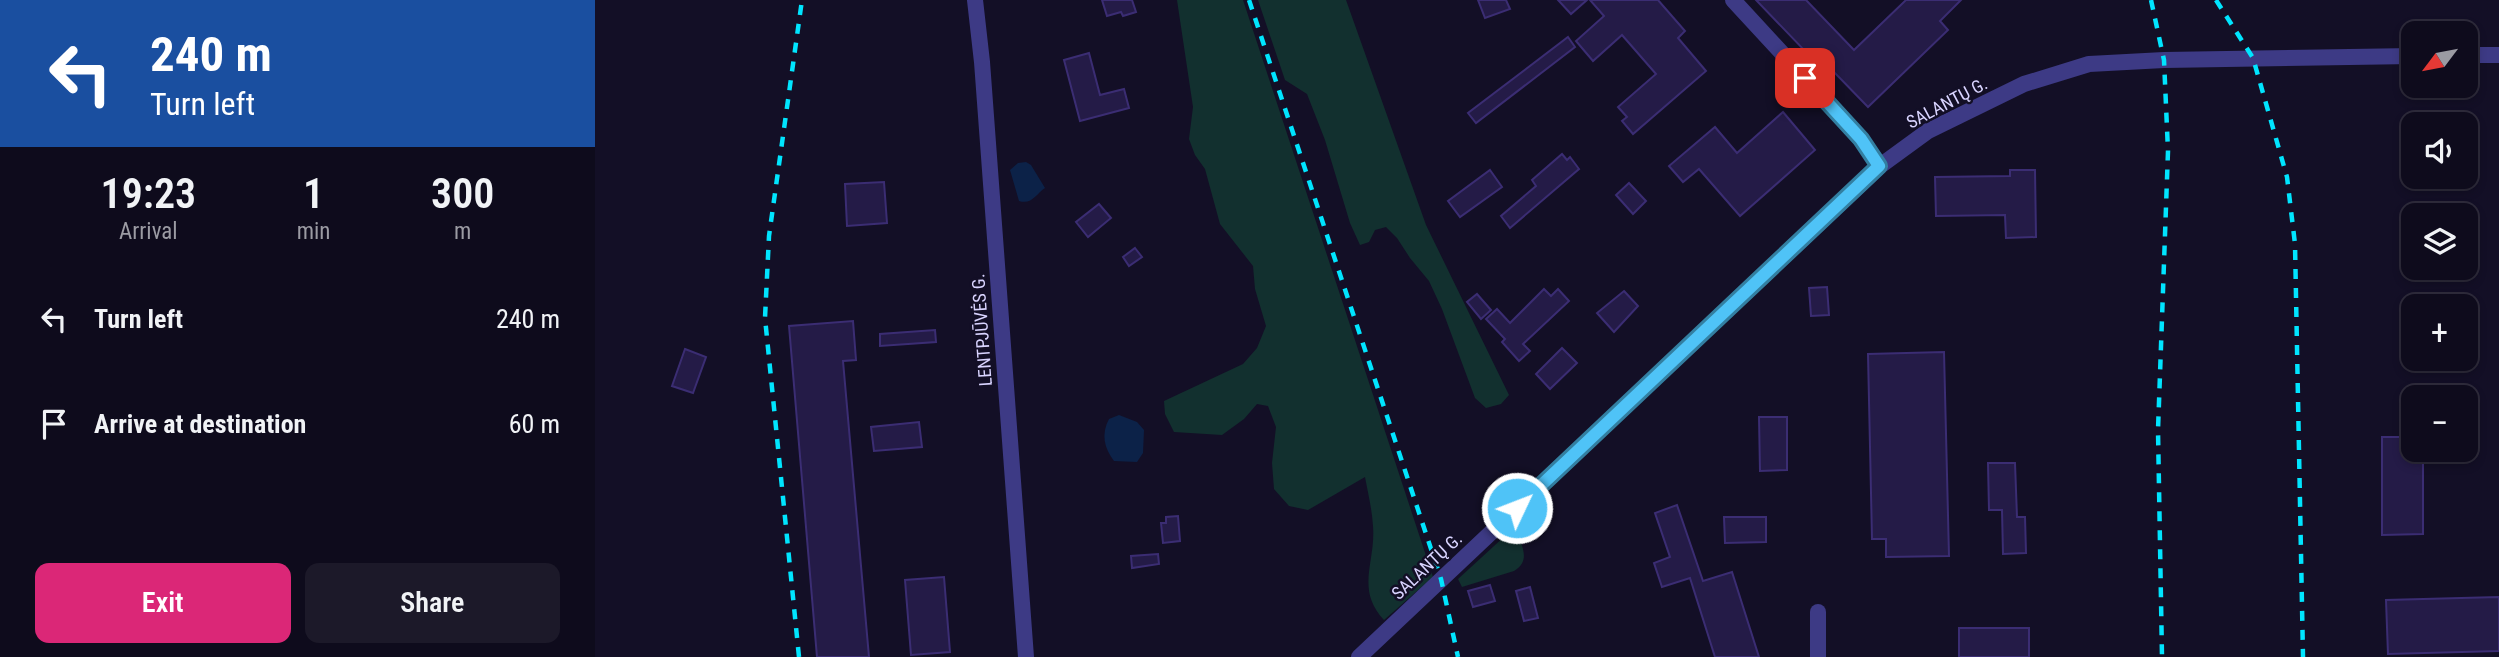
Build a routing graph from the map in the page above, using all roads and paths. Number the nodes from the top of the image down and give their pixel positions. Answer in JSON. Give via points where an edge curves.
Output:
{"nodes":[{"id":1,"x":975,"y":0,"type":"edge"},
{"id":2,"x":1733,"y":0,"type":"edge"},
{"id":3,"x":2478,"y":55,"type":"edge"},
{"id":4,"x":2499,"y":55,"type":"edge"},
{"id":5,"x":2401,"y":56,"type":"edge"},
{"id":6,"x":1879,"y":166,"type":"junction"},
{"id":7,"x":1818,"y":612,"type":"dead end"},
{"id":8,"x":1026,"y":657,"type":"edge"},
{"id":9,"x":1359,"y":657,"type":"edge"},
{"id":10,"x":1818,"y":657,"type":"edge"}],
"edges":[{"from":1,"to":8,"type":"street","name":"LENTPJŪVĖS G."},
{"from":2,"to":6,"type":"street","via":[[1861,139]]},
{"from":3,"to":4,"type":"street"},
{"from":5,"to":6,"type":"street","name":"SALANTŲ G.","via":[[2089,64],[2024,84],[1928,131]]},
{"from":6,"to":9,"type":"street","name":"SALANTŲ G."},
{"from":7,"to":10,"type":"street"}]}
